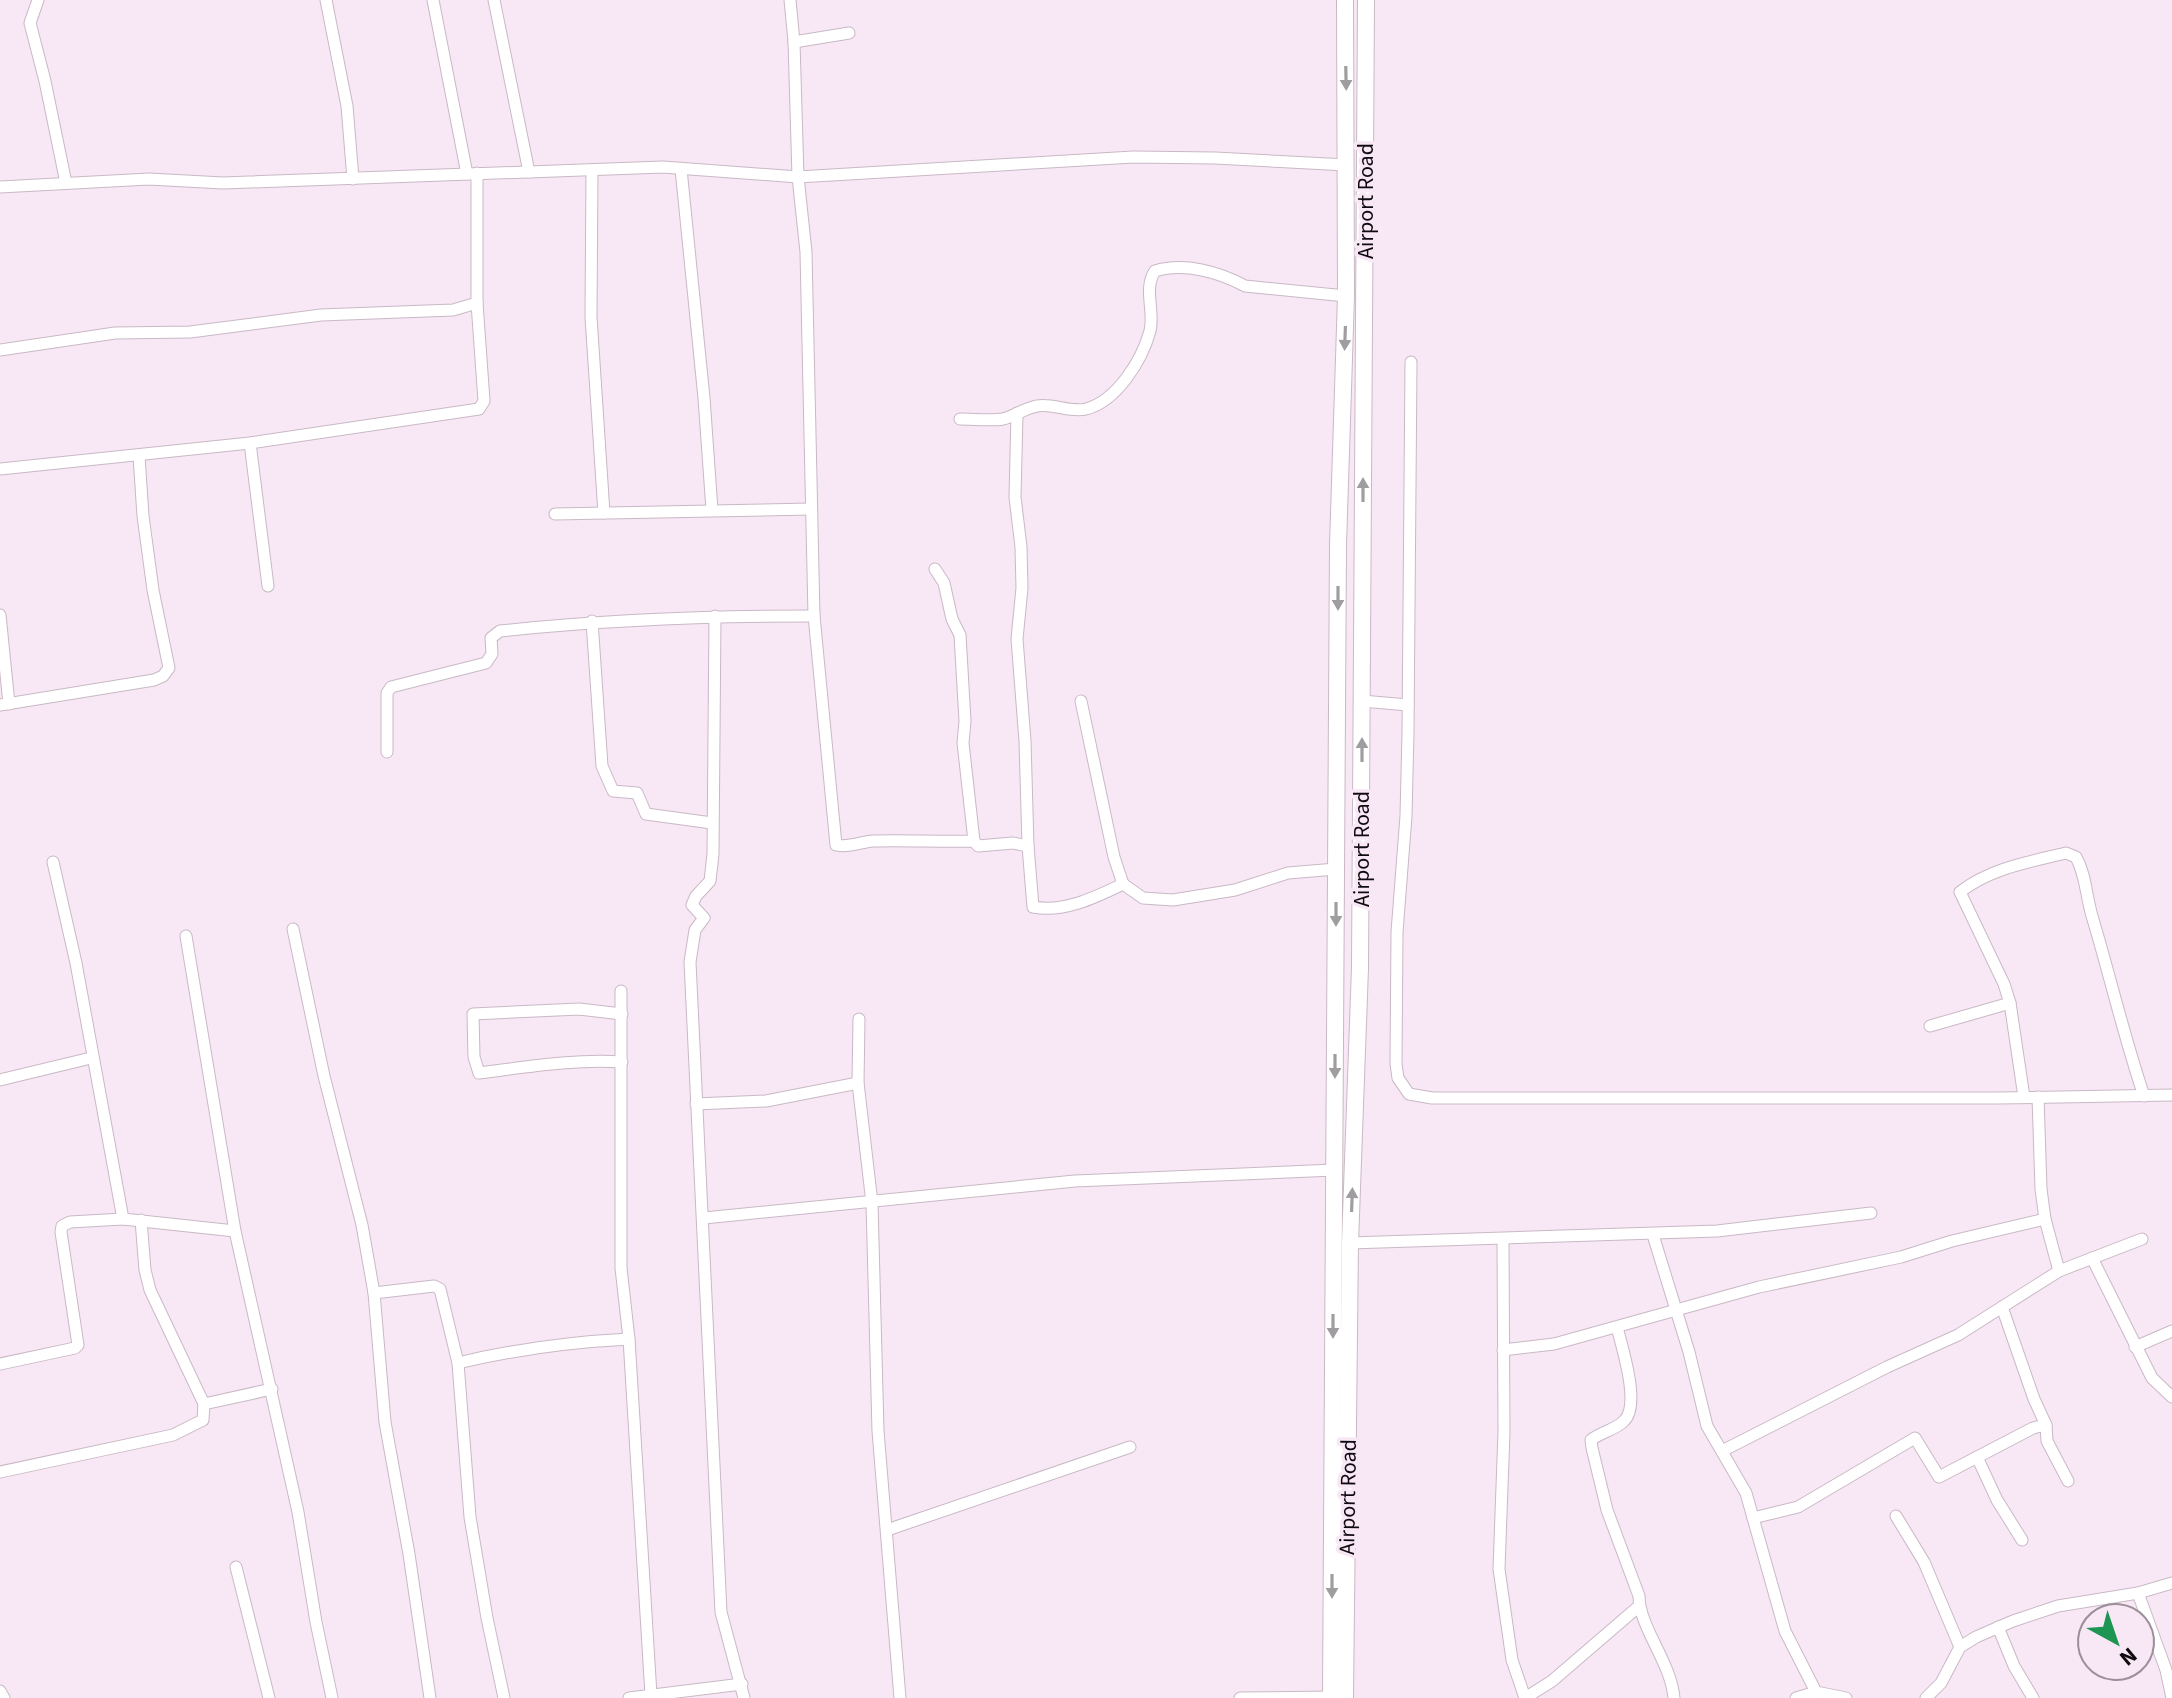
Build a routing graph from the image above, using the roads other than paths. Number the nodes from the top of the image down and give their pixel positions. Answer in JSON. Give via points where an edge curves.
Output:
{"nodes":[{"id":1,"x":40,"y":0,"type":"edge"},
{"id":2,"x":326,"y":0,"type":"edge"},
{"id":3,"x":433,"y":0,"type":"edge"},
{"id":4,"x":494,"y":0,"type":"edge"},
{"id":5,"x":790,"y":0,"type":"edge"},
{"id":6,"x":1345,"y":0,"type":"edge"},
{"id":7,"x":1366,"y":0,"type":"edge"},
{"id":8,"x":849,"y":33,"type":"dead end"},
{"id":9,"x":794,"y":42,"type":"junction"},
{"id":10,"x":1347,"y":165,"type":"junction"},
{"id":11,"x":681,"y":169,"type":"junction"},
{"id":12,"x":592,"y":170,"type":"junction"},
{"id":13,"x":529,"y":172,"type":"junction"},
{"id":14,"x":472,"y":173,"type":"junction"},
{"id":15,"x":798,"y":177,"type":"junction"},
{"id":16,"x":353,"y":179,"type":"junction"},
{"id":17,"x":66,"y":183,"type":"junction"},
{"id":18,"x":0,"y":187,"type":"edge"},
{"id":19,"x":1346,"y":296,"type":"junction"},
{"id":20,"x":477,"y":303,"type":"junction"},
{"id":21,"x":0,"y":350,"type":"edge"},
{"id":22,"x":1411,"y":362,"type":"dead end"},
{"id":23,"x":1017,"y":413,"type":"junction"},
{"id":24,"x":960,"y":419,"type":"dead end"},
{"id":25,"x":250,"y":443,"type":"junction"},
{"id":26,"x":139,"y":456,"type":"junction"},
{"id":27,"x":0,"y":469,"type":"edge"},
{"id":28,"x":811,"y":509,"type":"junction"},
{"id":29,"x":712,"y":510,"type":"junction"},
{"id":30,"x":604,"y":513,"type":"junction"},
{"id":31,"x":555,"y":514,"type":"dead end"},
{"id":32,"x":935,"y":569,"type":"dead end"},
{"id":33,"x":268,"y":586,"type":"dead end"},
{"id":34,"x":0,"y":615,"type":"edge"},
{"id":35,"x":715,"y":616,"type":"junction"},
{"id":36,"x":814,"y":616,"type":"junction"},
{"id":37,"x":592,"y":621,"type":"junction"},
{"id":38,"x":1081,"y":701,"type":"dead end"},
{"id":39,"x":1362,"y":701,"type":"junction"},
{"id":40,"x":4,"y":704,"type":"edge"},
{"id":41,"x":1408,"y":705,"type":"junction"},
{"id":42,"x":387,"y":752,"type":"dead end"},
{"id":43,"x":712,"y":823,"type":"junction"},
{"id":44,"x":974,"y":841,"type":"junction"},
{"id":45,"x":1028,"y":846,"type":"junction"},
{"id":46,"x":53,"y":862,"type":"dead end"},
{"id":47,"x":1336,"y":869,"type":"junction"},
{"id":48,"x":1123,"y":884,"type":"junction"},
{"id":49,"x":293,"y":929,"type":"dead end"},
{"id":50,"x":186,"y":936,"type":"dead end"},
{"id":51,"x":621,"y":991,"type":"dead end"},
{"id":52,"x":2010,"y":1003,"type":"junction"},
{"id":53,"x":622,"y":1014,"type":"junction"},
{"id":54,"x":859,"y":1019,"type":"dead end"},
{"id":55,"x":1930,"y":1026,"type":"dead end"},
{"id":56,"x":91,"y":1058,"type":"junction"},
{"id":57,"x":622,"y":1062,"type":"junction"},
{"id":58,"x":0,"y":1080,"type":"edge"},
{"id":59,"x":858,"y":1083,"type":"junction"},
{"id":60,"x":2172,"y":1095,"type":"edge"},
{"id":61,"x":2144,"y":1096,"type":"junction"},
{"id":62,"x":2024,"y":1097,"type":"junction"},
{"id":63,"x":2038,"y":1097,"type":"junction"},
{"id":64,"x":696,"y":1104,"type":"junction"},
{"id":65,"x":1334,"y":1170,"type":"junction"},
{"id":66,"x":872,"y":1203,"type":"junction"},
{"id":67,"x":1871,"y":1213,"type":"dead end"},
{"id":68,"x":704,"y":1218,"type":"junction"},
{"id":69,"x":123,"y":1219,"type":"junction"},
{"id":70,"x":2045,"y":1219,"type":"junction"},
{"id":71,"x":141,"y":1220,"type":"junction"},
{"id":72,"x":235,"y":1231,"type":"junction"},
{"id":73,"x":1653,"y":1235,"type":"junction"},
{"id":74,"x":2142,"y":1239,"type":"dead end"},
{"id":75,"x":1503,"y":1240,"type":"junction"},
{"id":76,"x":1350,"y":1243,"type":"junction"},
{"id":77,"x":2092,"y":1258,"type":"junction"},
{"id":78,"x":2059,"y":1271,"type":"junction"},
{"id":79,"x":374,"y":1293,"type":"junction"},
{"id":80,"x":2002,"y":1307,"type":"junction"},
{"id":81,"x":1676,"y":1310,"type":"junction"},
{"id":82,"x":1617,"y":1327,"type":"junction"},
{"id":83,"x":2172,"y":1331,"type":"edge"},
{"id":84,"x":629,"y":1339,"type":"junction"},
{"id":85,"x":2135,"y":1347,"type":"junction"},
{"id":86,"x":1503,"y":1350,"type":"junction"},
{"id":87,"x":458,"y":1363,"type":"junction"},
{"id":88,"x":0,"y":1364,"type":"edge"},
{"id":89,"x":272,"y":1389,"type":"junction"},
{"id":90,"x":2172,"y":1397,"type":"edge"},
{"id":91,"x":204,"y":1404,"type":"junction"},
{"id":92,"x":2046,"y":1425,"type":"junction"},
{"id":93,"x":1130,"y":1447,"type":"dead end"},
{"id":94,"x":1722,"y":1451,"type":"junction"},
{"id":95,"x":1977,"y":1457,"type":"junction"},
{"id":96,"x":0,"y":1472,"type":"edge"},
{"id":97,"x":2068,"y":1481,"type":"dead end"},
{"id":98,"x":1896,"y":1516,"type":"dead end"},
{"id":99,"x":1753,"y":1518,"type":"junction"},
{"id":100,"x":887,"y":1530,"type":"junction"},
{"id":101,"x":2022,"y":1540,"type":"dead end"},
{"id":102,"x":236,"y":1567,"type":"dead end"},
{"id":103,"x":2172,"y":1583,"type":"edge"},
{"id":104,"x":2138,"y":1593,"type":"junction"},
{"id":105,"x":1638,"y":1607,"type":"junction"},
{"id":106,"x":1998,"y":1627,"type":"junction"},
{"id":107,"x":1960,"y":1647,"type":"junction"},
{"id":108,"x":742,"y":1684,"type":"junction"},
{"id":109,"x":0,"y":1691,"type":"edge"},
{"id":110,"x":1816,"y":1692,"type":"junction"},
{"id":111,"x":651,"y":1695,"type":"junction"},
{"id":112,"x":4,"y":1698,"type":"edge"},
{"id":113,"x":269,"y":1698,"type":"edge"},
{"id":114,"x":332,"y":1698,"type":"edge"},
{"id":115,"x":430,"y":1698,"type":"edge"},
{"id":116,"x":504,"y":1698,"type":"edge"},
{"id":117,"x":629,"y":1698,"type":"edge"},
{"id":118,"x":744,"y":1698,"type":"edge"},
{"id":119,"x":900,"y":1698,"type":"edge"},
{"id":120,"x":1240,"y":1698,"type":"edge"},
{"id":121,"x":1338,"y":1698,"type":"edge"},
{"id":122,"x":1525,"y":1698,"type":"edge"},
{"id":123,"x":1674,"y":1698,"type":"edge"},
{"id":124,"x":1796,"y":1698,"type":"edge"},
{"id":125,"x":1846,"y":1698,"type":"edge"},
{"id":126,"x":1926,"y":1698,"type":"edge"},
{"id":127,"x":2033,"y":1698,"type":"edge"},
{"id":128,"x":2172,"y":1698,"type":"edge"}],
"edges":[{"from":1,"to":17,"type":"street","via":[[30,23]]},
{"from":2,"to":16,"type":"street","via":[[347,106]]},
{"from":3,"to":14,"type":"street"},
{"from":4,"to":13,"type":"street"},
{"from":5,"to":9,"type":"street"},
{"from":6,"to":10,"type":"highway","name":"Airport Road","one_way":true},
{"from":39,"to":7,"type":"highway","name":"Airport Road","one_way":true},
{"from":8,"to":9,"type":"street"},
{"from":9,"to":15,"type":"street"},
{"from":10,"to":15,"type":"street","via":[[1133,157]]},
{"from":10,"to":19,"type":"highway","name":"Airport Road"},
{"from":11,"to":12,"type":"street"},
{"from":11,"to":15,"type":"street"},
{"from":11,"to":29,"type":"street"},
{"from":12,"to":13,"type":"street"},
{"from":12,"to":30,"type":"street","via":[[591,317]]},
{"from":13,"to":14,"type":"street"},
{"from":14,"to":16,"type":"street"},
{"from":14,"to":20,"type":"street"},
{"from":15,"to":28,"type":"street","via":[[806,252]]},
{"from":16,"to":17,"type":"street"},
{"from":17,"to":18,"type":"street"},
{"from":19,"to":23,"type":"street","via":[[1245,286],[1197,269],[1155,271],[1149,336],[1117,390],[1088,409],[1040,405]]},
{"from":19,"to":47,"type":"highway","name":"Airport Road","one_way":true},
{"from":20,"to":21,"type":"street","via":[[453,310],[321,315],[190,332],[115,333]]},
{"from":20,"to":25,"type":"street","via":[[484,401],[479,409]]},
{"from":22,"to":41,"type":"street"},
{"from":23,"to":24,"type":"street","via":[[1005,419]]},
{"from":23,"to":45,"type":"street","via":[[1015,497],[1022,588],[1017,639]]},
{"from":25,"to":26,"type":"street"},
{"from":25,"to":33,"type":"street"},
{"from":26,"to":27,"type":"street"},
{"from":26,"to":40,"type":"street","via":[[153,590],[169,668],[154,680]]},
{"from":28,"to":29,"type":"street"},
{"from":28,"to":36,"type":"street"},
{"from":29,"to":30,"type":"street"},
{"from":30,"to":31,"type":"street"},
{"from":32,"to":44,"type":"street","via":[[960,635],[963,743]]},
{"from":34,"to":40,"type":"street"},
{"from":35,"to":36,"type":"street"},
{"from":35,"to":37,"type":"street"},
{"from":35,"to":43,"type":"street"},
{"from":36,"to":44,"type":"street","via":[[836,845]]},
{"from":37,"to":42,"type":"street","via":[[500,631],[491,638],[492,654],[486,663],[391,687]]},
{"from":37,"to":43,"type":"street","via":[[602,766],[613,791],[637,793],[646,814]]},
{"from":38,"to":48,"type":"street"},
{"from":39,"to":41,"type":"street"},
{"from":76,"to":39,"type":"highway","name":"Airport Road","one_way":true},
{"from":41,"to":62,"type":"street","via":[[1396,1064],[1409,1094],[1679,1100]]},
{"from":43,"to":64,"type":"street","via":[[710,881],[692,905],[704,918],[695,930],[690,962]]},
{"from":44,"to":45,"type":"street","via":[[978,846]]},
{"from":45,"to":48,"type":"street","via":[[1033,907],[1077,903]]},
{"from":46,"to":56,"type":"street"},
{"from":47,"to":48,"type":"street","via":[[1288,873],[1235,890],[1173,900],[1143,898]]},
{"from":47,"to":65,"type":"highway","name":"Airport Road","one_way":true},
{"from":49,"to":79,"type":"street"},
{"from":50,"to":72,"type":"street"},
{"from":51,"to":53,"type":"street"},
{"from":52,"to":55,"type":"street"},
{"from":52,"to":61,"type":"street","via":[[1960,892],[2019,864],[2066,853],[2076,857]]},
{"from":52,"to":62,"type":"street"},
{"from":53,"to":57,"type":"street"},
{"from":53,"to":57,"type":"street","via":[[579,1009],[473,1014],[479,1073],[568,1061]]},
{"from":54,"to":59,"type":"street"},
{"from":56,"to":58,"type":"street"},
{"from":56,"to":69,"type":"street"},
{"from":57,"to":84,"type":"street","via":[[621,1268]]},
{"from":59,"to":64,"type":"street","via":[[766,1101]]},
{"from":59,"to":66,"type":"street"},
{"from":60,"to":61,"type":"street"},
{"from":61,"to":63,"type":"street"},
{"from":62,"to":63,"type":"street"},
{"from":63,"to":70,"type":"street"},
{"from":64,"to":68,"type":"street"},
{"from":65,"to":66,"type":"street","via":[[1075,1181]]},
{"from":65,"to":121,"type":"highway","name":"Airport Road","one_way":true},
{"from":66,"to":68,"type":"street"},
{"from":66,"to":100,"type":"street","via":[[878,1431]]},
{"from":67,"to":73,"type":"street"},
{"from":68,"to":108,"type":"street","via":[[721,1612]]},
{"from":69,"to":71,"type":"street"},
{"from":69,"to":88,"type":"street","via":[[62,1226],[78,1345]]},
{"from":70,"to":78,"type":"street"},
{"from":70,"to":81,"type":"street"},
{"from":71,"to":72,"type":"street"},
{"from":71,"to":91,"type":"street","via":[[150,1290]]},
{"from":72,"to":89,"type":"street"},
{"from":73,"to":75,"type":"street"},
{"from":73,"to":81,"type":"street"},
{"from":74,"to":77,"type":"street"},
{"from":75,"to":76,"type":"street"},
{"from":75,"to":86,"type":"street"},
{"from":76,"to":121,"type":"highway","name":"Airport Road"},
{"from":77,"to":78,"type":"street"},
{"from":77,"to":85,"type":"street"},
{"from":78,"to":80,"type":"street"},
{"from":79,"to":87,"type":"street","via":[[440,1289]]},
{"from":79,"to":115,"type":"street","via":[[385,1422]]},
{"from":80,"to":92,"type":"street"},
{"from":80,"to":94,"type":"street","via":[[1958,1335]]},
{"from":81,"to":82,"type":"street"},
{"from":81,"to":94,"type":"street","via":[[1707,1426]]},
{"from":82,"to":86,"type":"street","via":[[1554,1344]]},
{"from":82,"to":105,"type":"street","via":[[1631,1412],[1623,1423],[1591,1440]]},
{"from":83,"to":85,"type":"street"},
{"from":84,"to":87,"type":"street","via":[[511,1350]]},
{"from":84,"to":111,"type":"street"},
{"from":85,"to":90,"type":"street","via":[[2152,1378]]},
{"from":86,"to":122,"type":"street","via":[[1499,1569],[1512,1660]]},
{"from":87,"to":116,"type":"street","via":[[470,1517]]},
{"from":89,"to":91,"type":"street"},
{"from":89,"to":114,"type":"street"},
{"from":91,"to":96,"type":"street","via":[[203,1420],[173,1435]]},
{"from":92,"to":95,"type":"street"},
{"from":92,"to":97,"type":"street","via":[[2047,1441]]},
{"from":93,"to":100,"type":"street"},
{"from":94,"to":99,"type":"street","via":[[1746,1493]]},
{"from":95,"to":99,"type":"street","via":[[1939,1477],[1915,1438],[1798,1507]]},
{"from":95,"to":101,"type":"street"},
{"from":98,"to":107,"type":"street","via":[[1924,1562]]},
{"from":99,"to":110,"type":"street","via":[[1785,1631]]},
{"from":100,"to":119,"type":"street"},
{"from":102,"to":113,"type":"street"},
{"from":103,"to":104,"type":"street"},
{"from":104,"to":106,"type":"street","via":[[2058,1606]]},
{"from":104,"to":128,"type":"street"},
{"from":105,"to":122,"type":"street"},
{"from":105,"to":123,"type":"street","via":[[1658,1646]]},
{"from":106,"to":107,"type":"street"},
{"from":106,"to":127,"type":"street"},
{"from":107,"to":126,"type":"street","via":[[1941,1683]]},
{"from":108,"to":111,"type":"street"},
{"from":108,"to":118,"type":"street"},
{"from":109,"to":112,"type":"street"},
{"from":110,"to":124,"type":"street"},
{"from":110,"to":125,"type":"street"},
{"from":111,"to":117,"type":"street"},
{"from":120,"to":121,"type":"street"}]}
